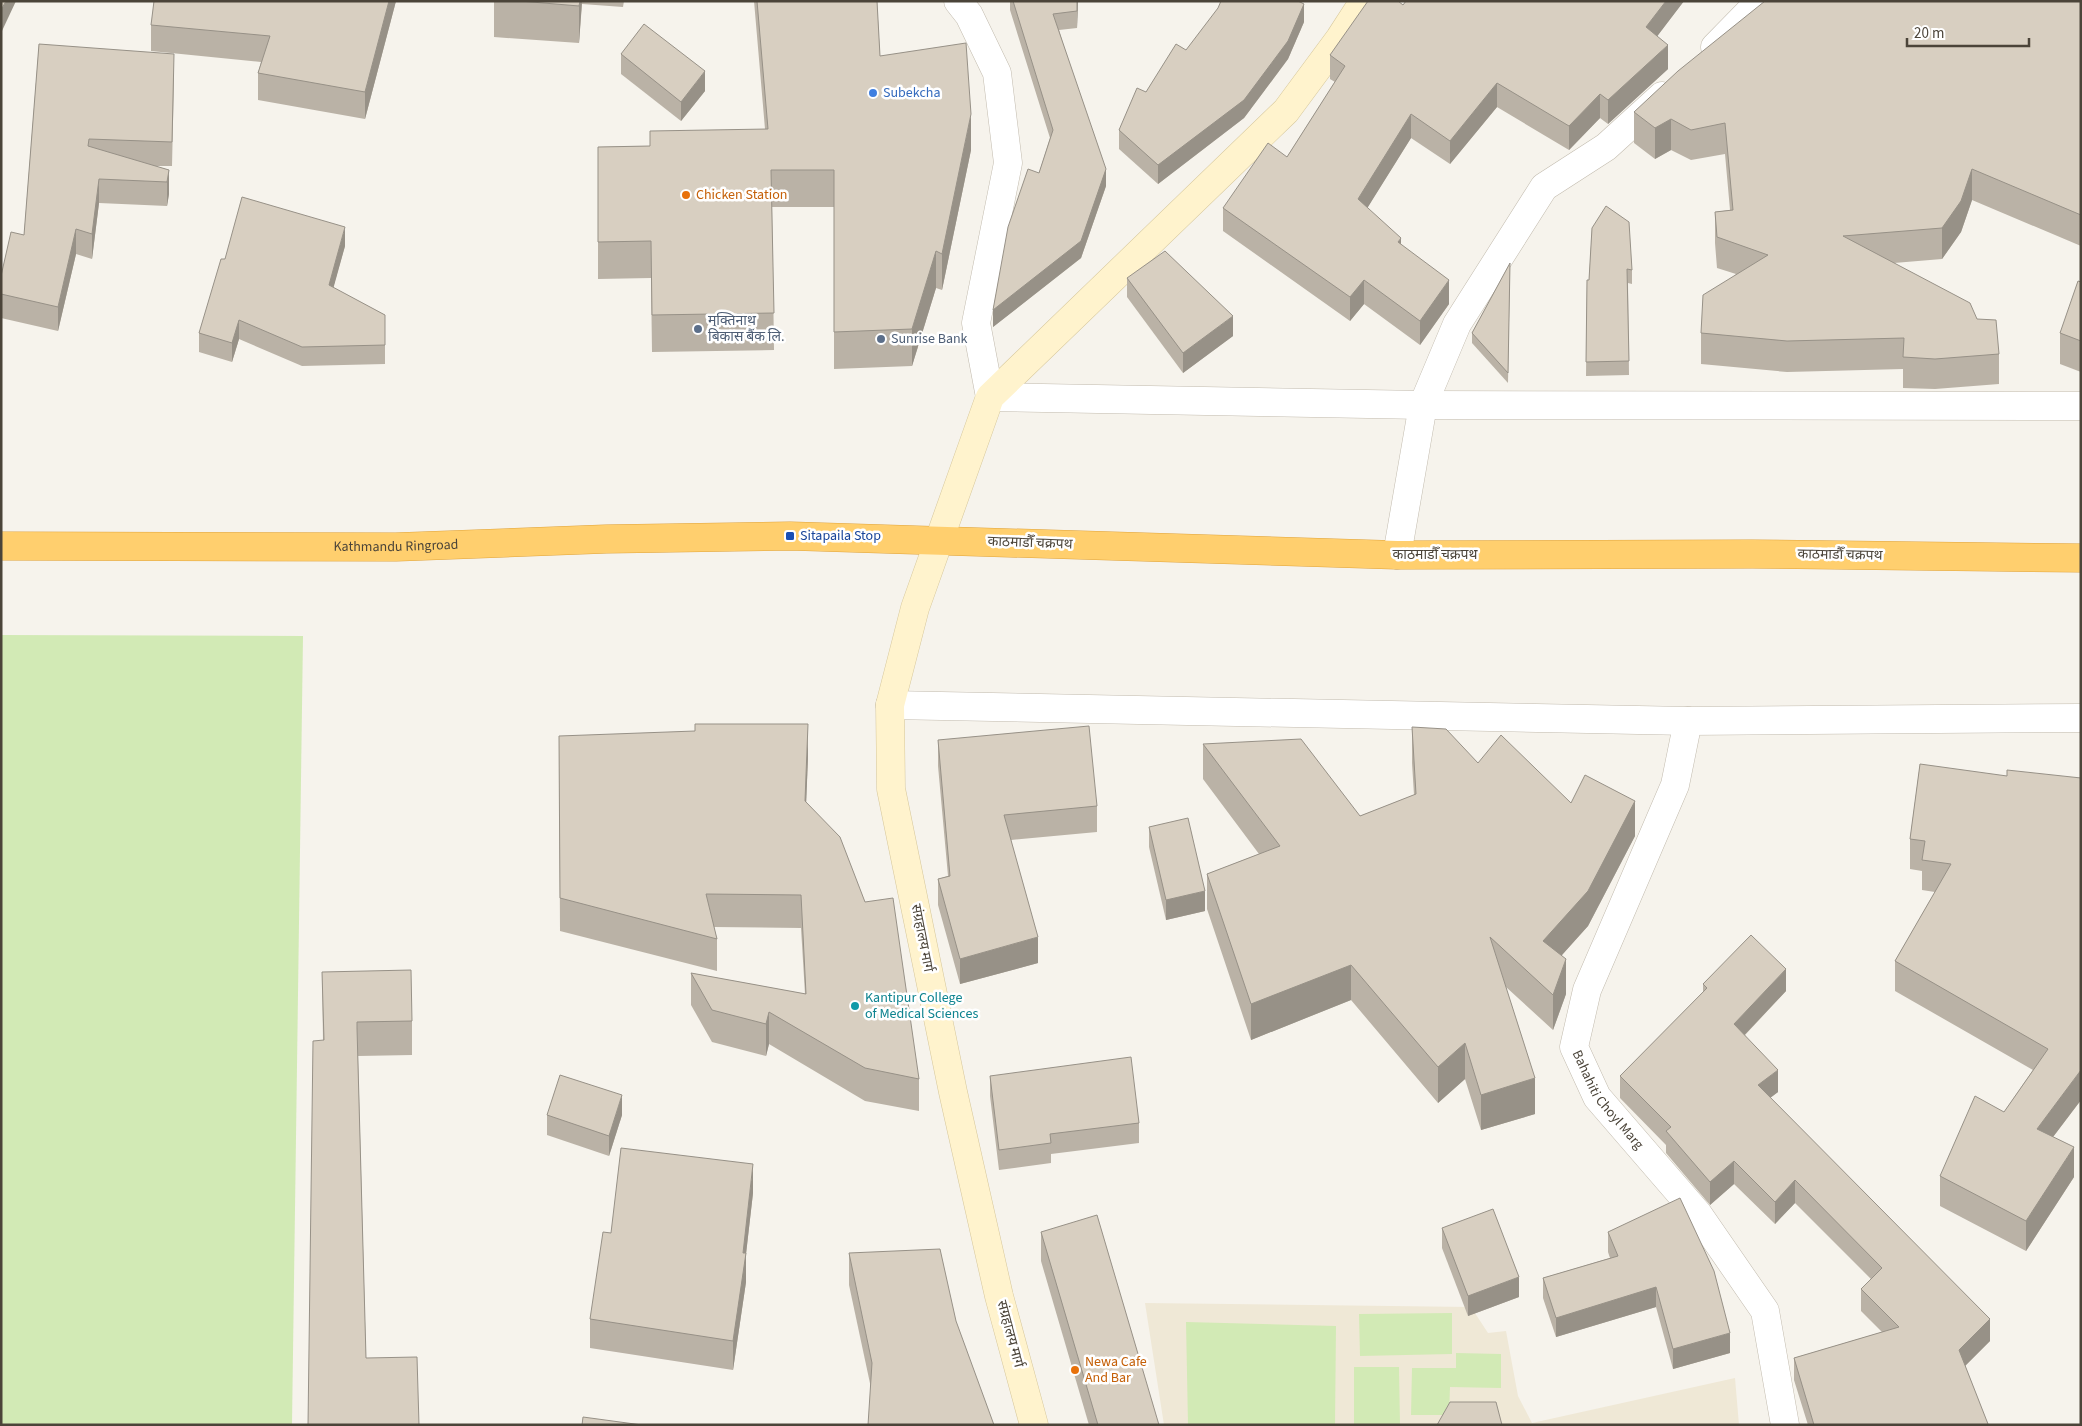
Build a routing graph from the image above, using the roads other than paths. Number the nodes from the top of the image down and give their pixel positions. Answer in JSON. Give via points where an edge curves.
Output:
{"nodes":[{"id":1,"x":958,"y":1,"type":"edge"},
{"id":2,"x":1364,"y":1,"type":"edge"},
{"id":3,"x":1760,"y":1,"type":"edge"},
{"id":4,"x":1699,"y":62,"type":"edge"},
{"id":5,"x":1678,"y":82,"type":"edge"},
{"id":6,"x":990,"y":397,"type":"junction"},
{"id":7,"x":1423,"y":406,"type":"junction"},
{"id":8,"x":2081,"y":406,"type":"edge"},
{"id":9,"x":790,"y":536,"type":"joint"},
{"id":10,"x":938,"y":540,"type":"junction"},
{"id":11,"x":1,"y":546,"type":"edge"},
{"id":12,"x":1397,"y":555,"type":"junction"},
{"id":13,"x":2081,"y":558,"type":"edge"},
{"id":14,"x":890,"y":705,"type":"junction"},
{"id":15,"x":2081,"y":718,"type":"edge"},
{"id":16,"x":1688,"y":722,"type":"junction"},
{"id":17,"x":1034,"y":1425,"type":"edge"},
{"id":18,"x":1785,"y":1425,"type":"edge"}],
"edges":[{"from":1,"to":6,"type":"street","via":[[969,14],[997,73],[1008,163],[976,323]]},
{"from":2,"to":6,"type":"main road","via":[[1286,111]]},
{"from":3,"to":4,"type":"street"},
{"from":5,"to":7,"type":"street","via":[[1606,147],[1544,187],[1457,324]]},
{"from":6,"to":7,"type":"street"},
{"from":6,"to":10,"type":"main road","name":"संग्रहालय मार्ग"},
{"from":7,"to":8,"type":"street"},
{"from":7,"to":12,"type":"street"},
{"from":9,"to":10,"type":"highway","name":"काठमाडाैँ चक्रपथ"},
{"from":9,"to":11,"type":"highway","name":"Kathmandu Ringroad","via":[[606,539],[396,548]]},
{"from":10,"to":12,"type":"highway","name":"काठमाडाैँ चक्रपथ"},
{"from":10,"to":14,"type":"main road","name":"संग्रहालय मार्ग","via":[[915,608]]},
{"from":12,"to":13,"type":"highway","name":"काठमाडाैँ चक्रपथ","via":[[1752,554]]},
{"from":14,"to":16,"type":"street"},
{"from":14,"to":17,"type":"main road","name":"संग्रहालय मार्ग","via":[[891,789],[955,1102],[999,1296]]},
{"from":15,"to":16,"type":"street"},
{"from":16,"to":18,"type":"street","name":"Bahahiti Choyl Marg","via":[[1674,786],[1587,990],[1574,1048],[1597,1097],[1698,1214],[1765,1311]]}]}
